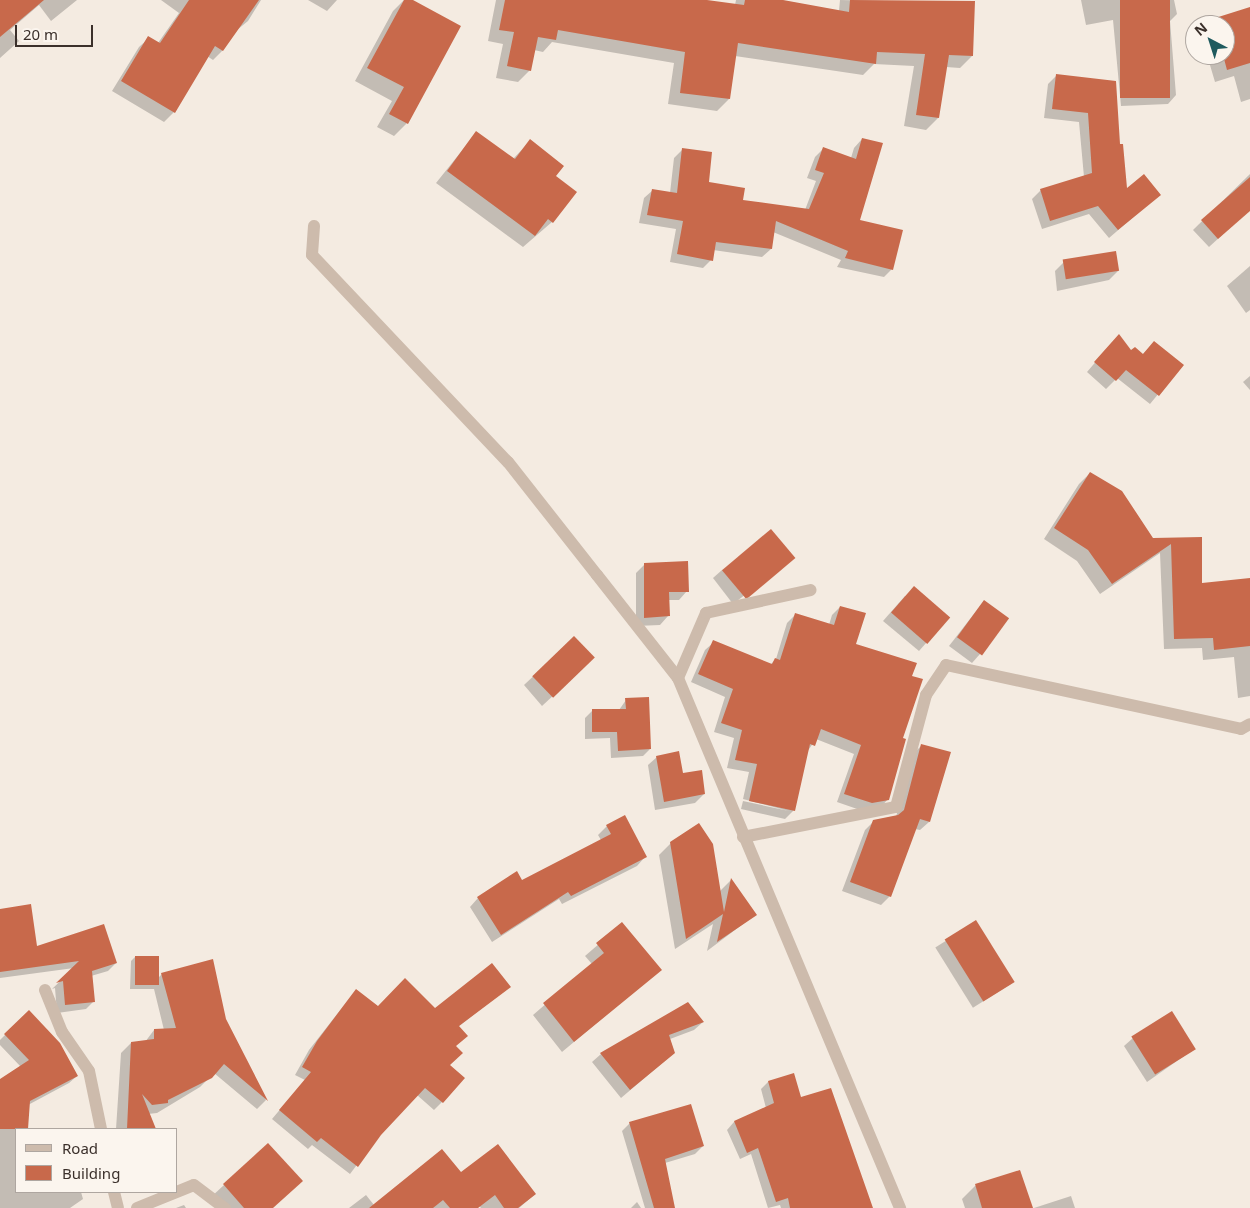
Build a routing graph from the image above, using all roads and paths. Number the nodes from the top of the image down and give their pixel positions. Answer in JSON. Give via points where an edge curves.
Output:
{"nodes":[{"id":1,"x":314,"y":226,"type":"dead end"},
{"id":2,"x":811,"y":590,"type":"dead end"},
{"id":3,"x":678,"y":678,"type":"junction"},
{"id":4,"x":1250,"y":724,"type":"edge"},
{"id":5,"x":743,"y":837,"type":"junction"},
{"id":6,"x":45,"y":990,"type":"dead end"},
{"id":7,"x":101,"y":1128,"type":"edge"},
{"id":8,"x":178,"y":1191,"type":"edge"},
{"id":9,"x":114,"y":1193,"type":"edge"},
{"id":10,"x":174,"y":1193,"type":"edge"},
{"id":11,"x":118,"y":1208,"type":"edge"},
{"id":12,"x":137,"y":1208,"type":"edge"},
{"id":13,"x":224,"y":1208,"type":"edge"},
{"id":14,"x":900,"y":1208,"type":"edge"}],
"edges":[{"from":1,"to":3,"type":"street","via":[[312,255],[508,462]]},
{"from":2,"to":3,"type":"street","via":[[706,613]]},
{"from":3,"to":5,"type":"street"},
{"from":4,"to":5,"type":"street","via":[[1241,729],[946,665],[926,695],[896,806]]},
{"from":5,"to":14,"type":"street"},
{"from":6,"to":7,"type":"street","via":[[62,1032],[89,1070]]},
{"from":8,"to":13,"type":"street","via":[[194,1185]]},
{"from":9,"to":11,"type":"street"},
{"from":10,"to":12,"type":"street"}]}
